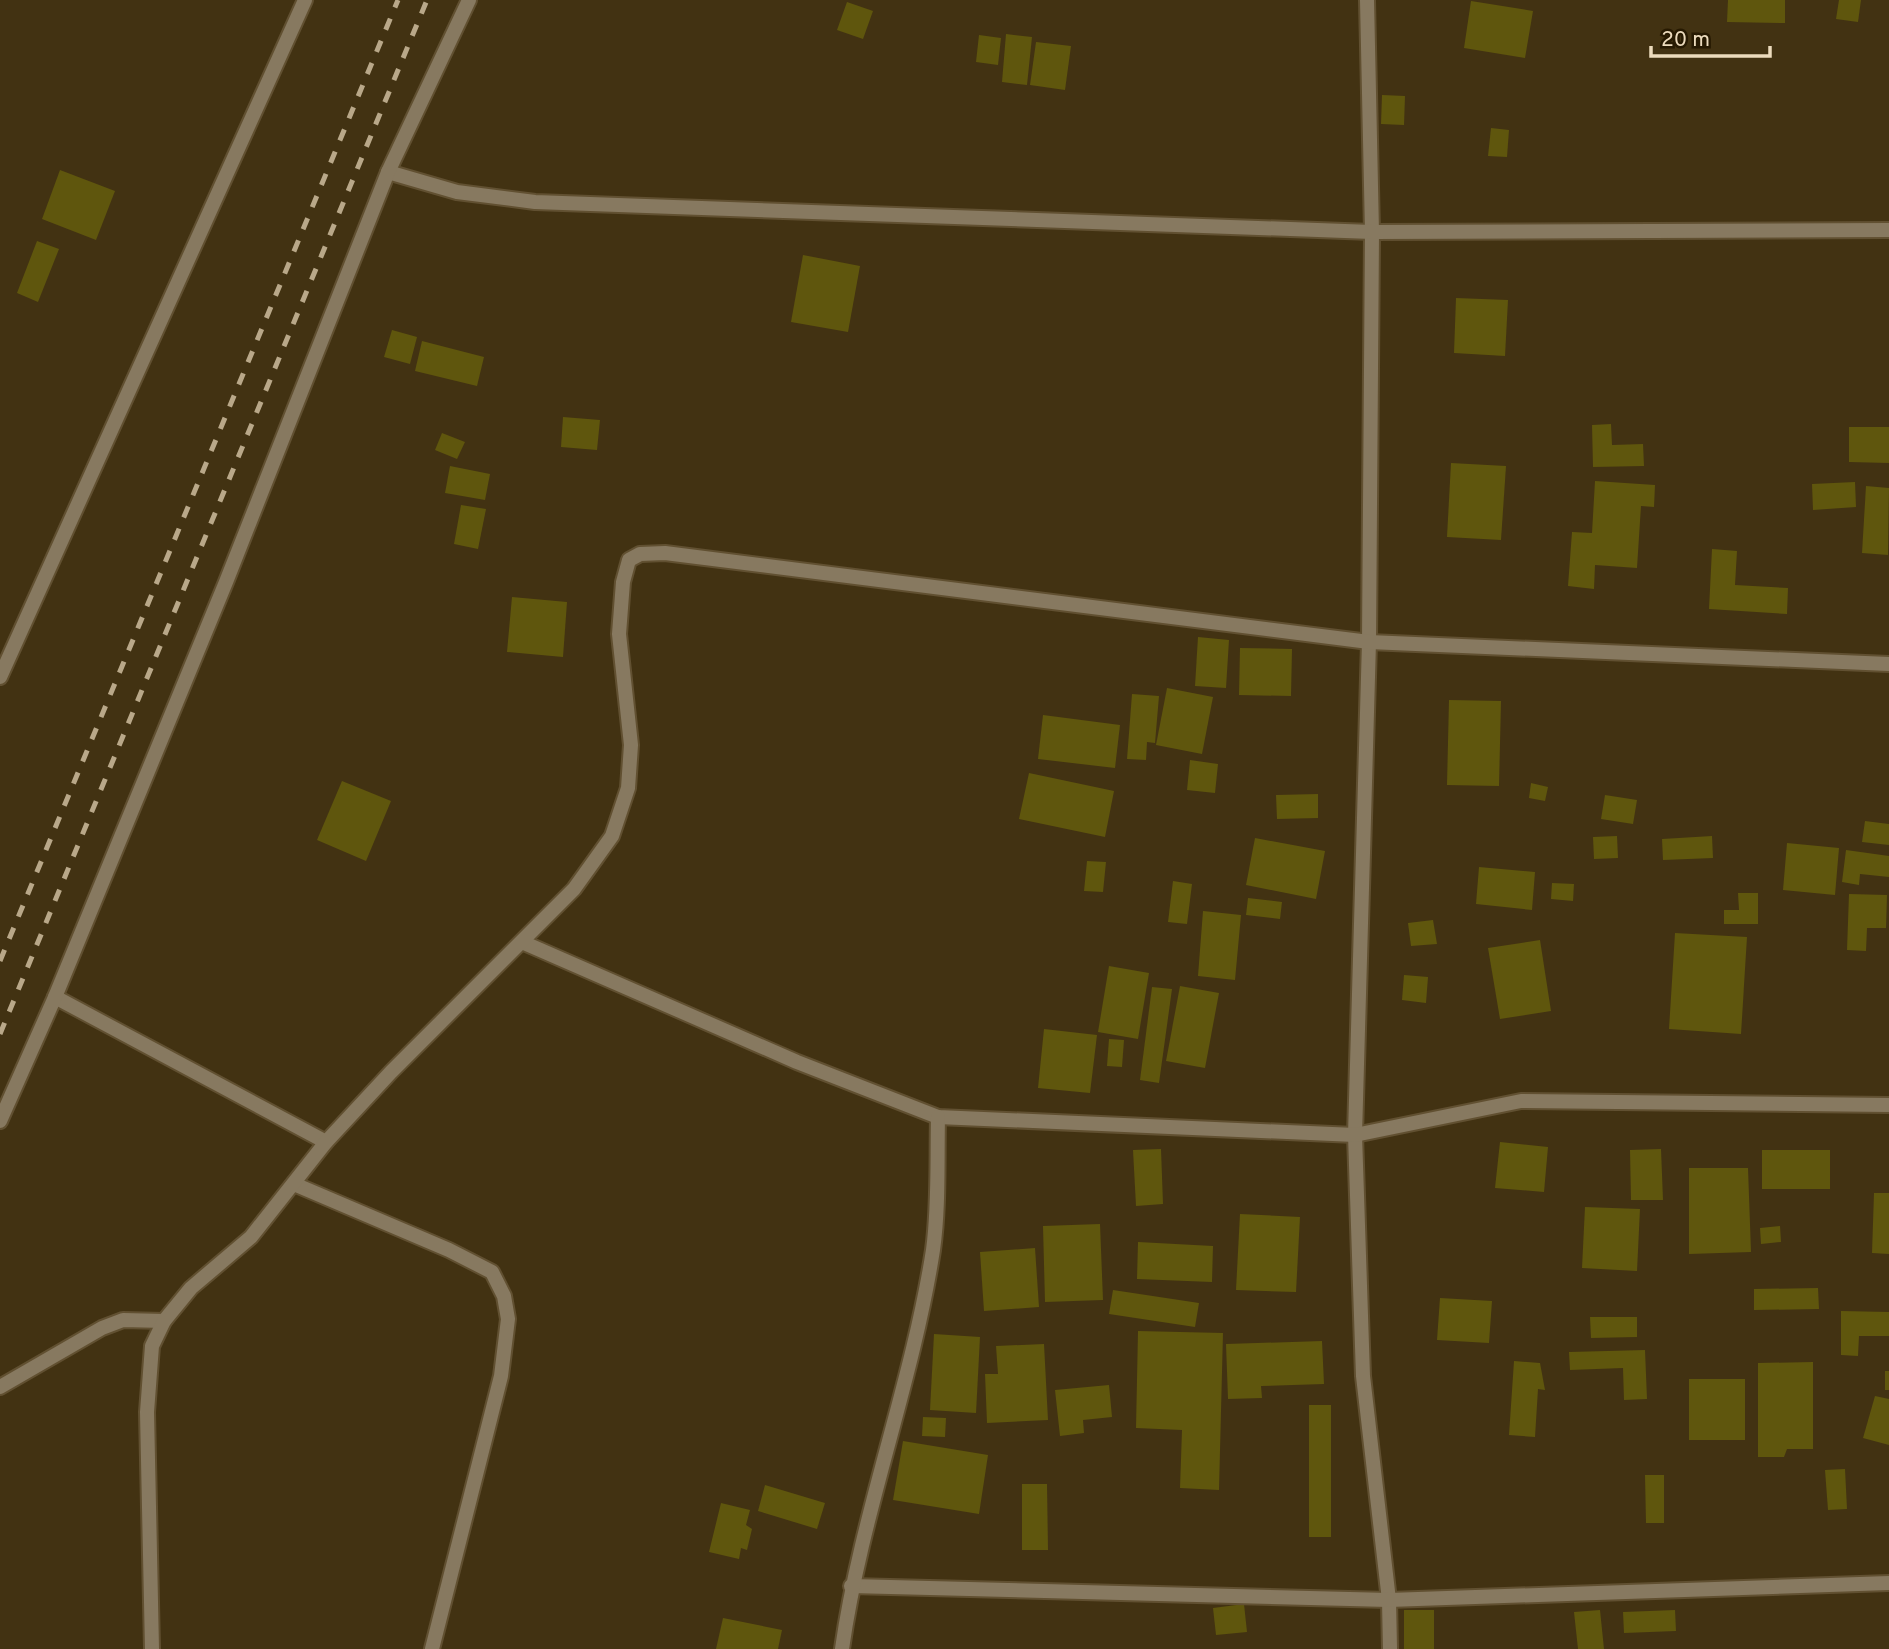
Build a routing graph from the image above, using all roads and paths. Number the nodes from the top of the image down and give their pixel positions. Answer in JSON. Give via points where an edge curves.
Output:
{"nodes":[{"id":1,"x":305,"y":0,"type":"edge"},
{"id":2,"x":469,"y":0,"type":"edge"},
{"id":3,"x":1367,"y":0,"type":"edge"},
{"id":4,"x":388,"y":172,"type":"junction"},
{"id":5,"x":1889,"y":230,"type":"edge"},
{"id":6,"x":1371,"y":232,"type":"junction"},
{"id":7,"x":1369,"y":642,"type":"junction"},
{"id":8,"x":1889,"y":664,"type":"edge"},
{"id":9,"x":0,"y":677,"type":"edge"},
{"id":10,"x":523,"y":942,"type":"junction"},
{"id":11,"x":55,"y":998,"type":"junction"},
{"id":12,"x":1889,"y":1105,"type":"edge"},
{"id":13,"x":938,"y":1117,"type":"junction"},
{"id":14,"x":0,"y":1121,"type":"edge"},
{"id":15,"x":1355,"y":1135,"type":"junction"},
{"id":16,"x":326,"y":1142,"type":"junction"},
{"id":17,"x":294,"y":1184,"type":"junction"},
{"id":18,"x":164,"y":1321,"type":"junction"},
{"id":19,"x":0,"y":1387,"type":"edge"},
{"id":20,"x":1889,"y":1583,"type":"edge"},
{"id":21,"x":851,"y":1586,"type":"junction"},
{"id":22,"x":1389,"y":1600,"type":"junction"},
{"id":23,"x":152,"y":1649,"type":"edge"},
{"id":24,"x":432,"y":1649,"type":"edge"},
{"id":25,"x":842,"y":1649,"type":"edge"},
{"id":26,"x":1390,"y":1649,"type":"edge"}],
"edges":[{"from":1,"to":9,"type":"street"},
{"from":2,"to":4,"type":"street"},
{"from":3,"to":6,"type":"street"},
{"from":4,"to":6,"type":"street","via":[[457,192],[534,202]]},
{"from":4,"to":11,"type":"street"},
{"from":5,"to":6,"type":"street"},
{"from":6,"to":7,"type":"street"},
{"from":7,"to":8,"type":"street"},
{"from":7,"to":10,"type":"street","via":[[665,553],[640,554],[629,560],[623,582],[619,634],[631,745],[628,788],[612,836],[574,889]]},
{"from":7,"to":15,"type":"street"},
{"from":10,"to":13,"type":"street","via":[[797,1062]]},
{"from":10,"to":16,"type":"street"},
{"from":11,"to":14,"type":"street"},
{"from":11,"to":16,"type":"street"},
{"from":12,"to":15,"type":"street","via":[[1521,1101]]},
{"from":13,"to":15,"type":"street"},
{"from":13,"to":21,"type":"street","via":[[933,1248],[914,1342]]},
{"from":15,"to":22,"type":"street","via":[[1363,1376]]},
{"from":16,"to":17,"type":"street"},
{"from":17,"to":18,"type":"street","via":[[251,1237],[191,1288]]},
{"from":17,"to":24,"type":"street","via":[[492,1272],[504,1296],[508,1320],[501,1376]]},
{"from":18,"to":19,"type":"street","via":[[123,1320],[102,1328]]},
{"from":18,"to":23,"type":"street","via":[[152,1346],[147,1412]]},
{"from":20,"to":22,"type":"street"},
{"from":21,"to":22,"type":"street"},
{"from":21,"to":25,"type":"street"},
{"from":22,"to":26,"type":"street"}]}
